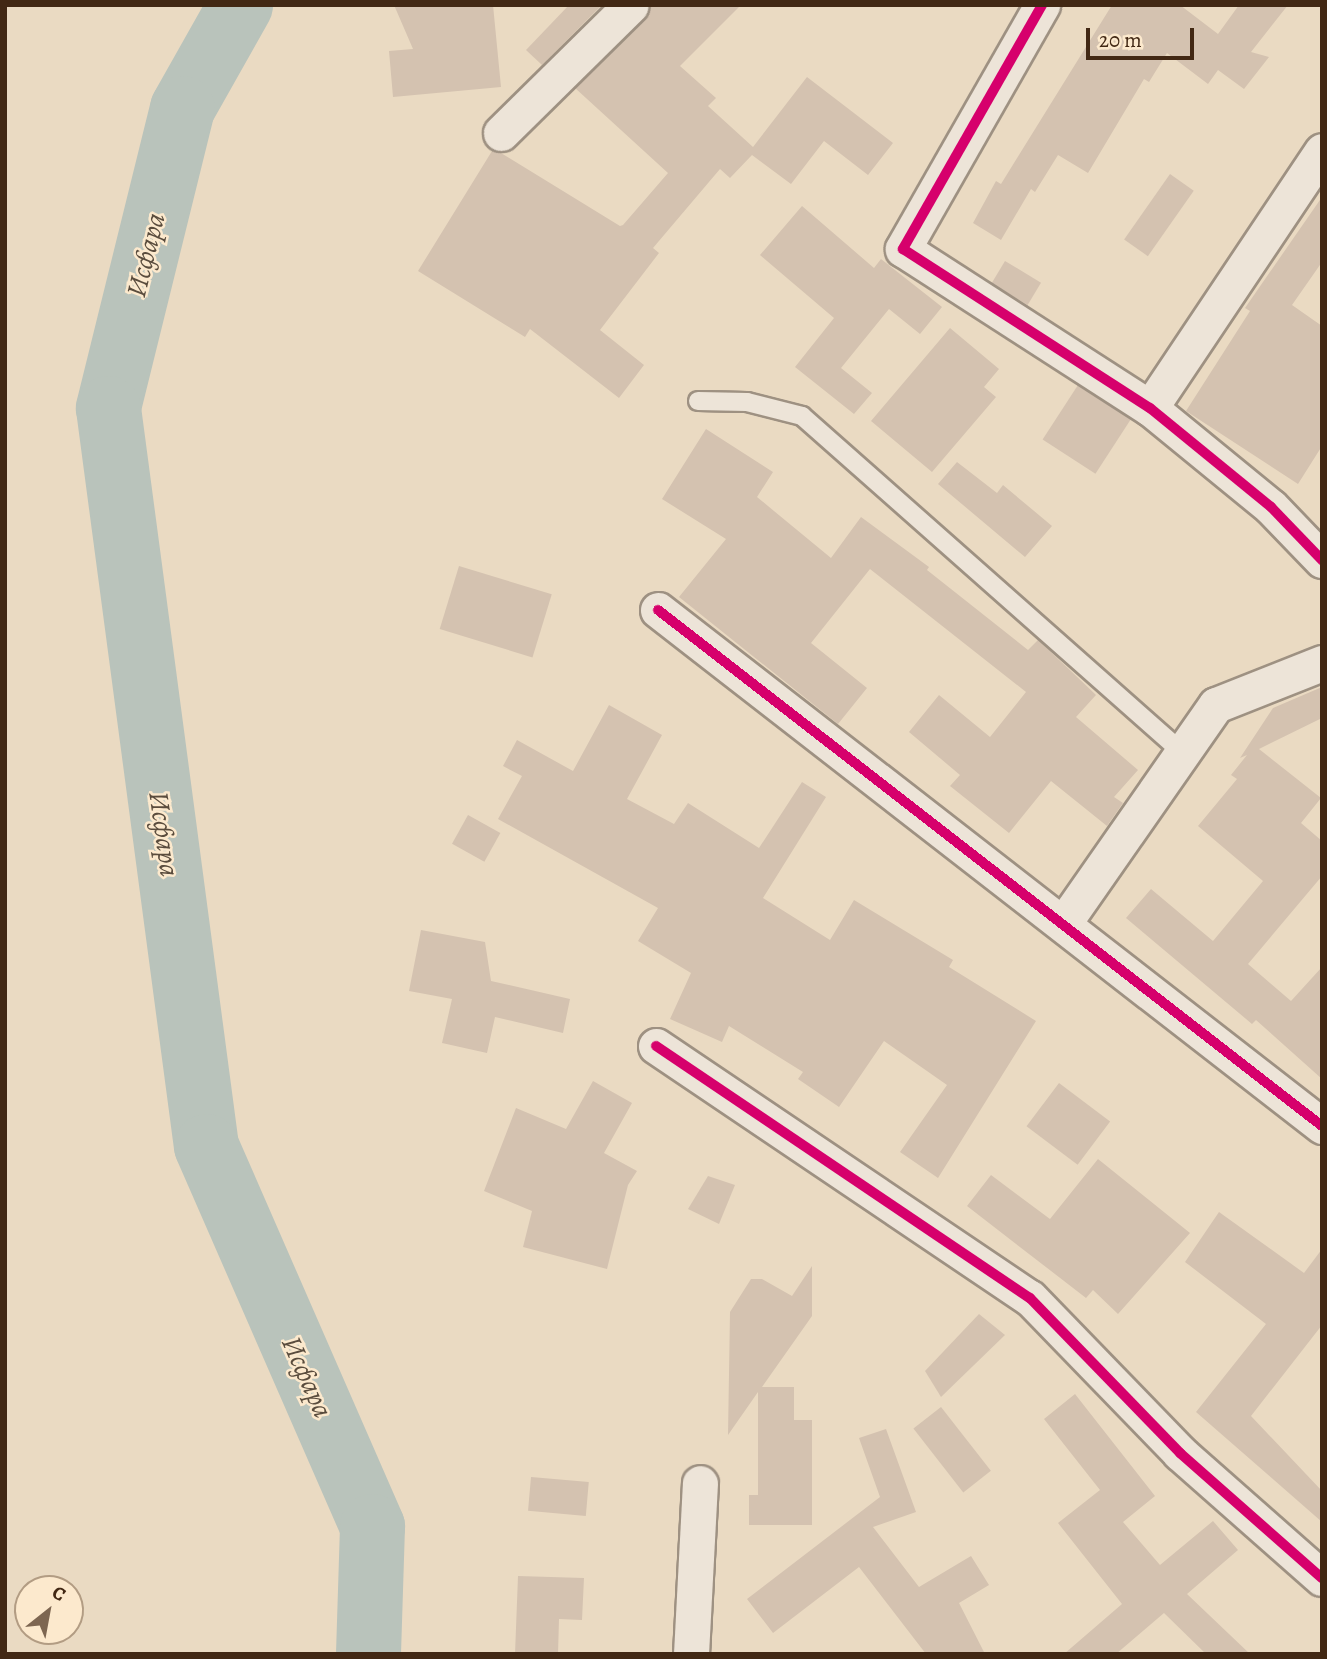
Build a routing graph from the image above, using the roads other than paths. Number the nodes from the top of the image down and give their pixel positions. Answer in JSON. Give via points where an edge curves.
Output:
{"nodes":[{"id":1,"x":631,"y":5,"type":"edge"},
{"id":2,"x":1042,"y":5,"type":"edge"},
{"id":3,"x":501,"y":133,"type":"dead end"},
{"id":4,"x":1322,"y":151,"type":"edge"},
{"id":5,"x":698,"y":401,"type":"dead end"},
{"id":6,"x":1150,"y":408,"type":"junction"},
{"id":7,"x":1322,"y":560,"type":"edge"},
{"id":8,"x":658,"y":610,"type":"dead end"},
{"id":9,"x":1322,"y":663,"type":"edge"},
{"id":10,"x":1182,"y":753,"type":"junction"},
{"id":11,"x":1063,"y":924,"type":"junction"},
{"id":12,"x":656,"y":1046,"type":"dead end"},
{"id":13,"x":1322,"y":1126,"type":"edge"},
{"id":14,"x":700,"y":1483,"type":"dead end"},
{"id":15,"x":1322,"y":1578,"type":"edge"},
{"id":16,"x":691,"y":1654,"type":"edge"}],
"edges":[{"from":1,"to":3,"type":"street"},
{"from":2,"to":6,"type":"street","via":[[903,249]]},
{"from":4,"to":6,"type":"street"},
{"from":5,"to":10,"type":"lane","via":[[747,402],[802,416]]},
{"from":6,"to":7,"type":"street","via":[[1271,506]]},
{"from":8,"to":11,"type":"street"},
{"from":9,"to":10,"type":"street","via":[[1216,705]]},
{"from":10,"to":11,"type":"street"},
{"from":11,"to":13,"type":"street"},
{"from":12,"to":15,"type":"street","via":[[1031,1298],[1180,1453]]},
{"from":14,"to":16,"type":"street"}]}
